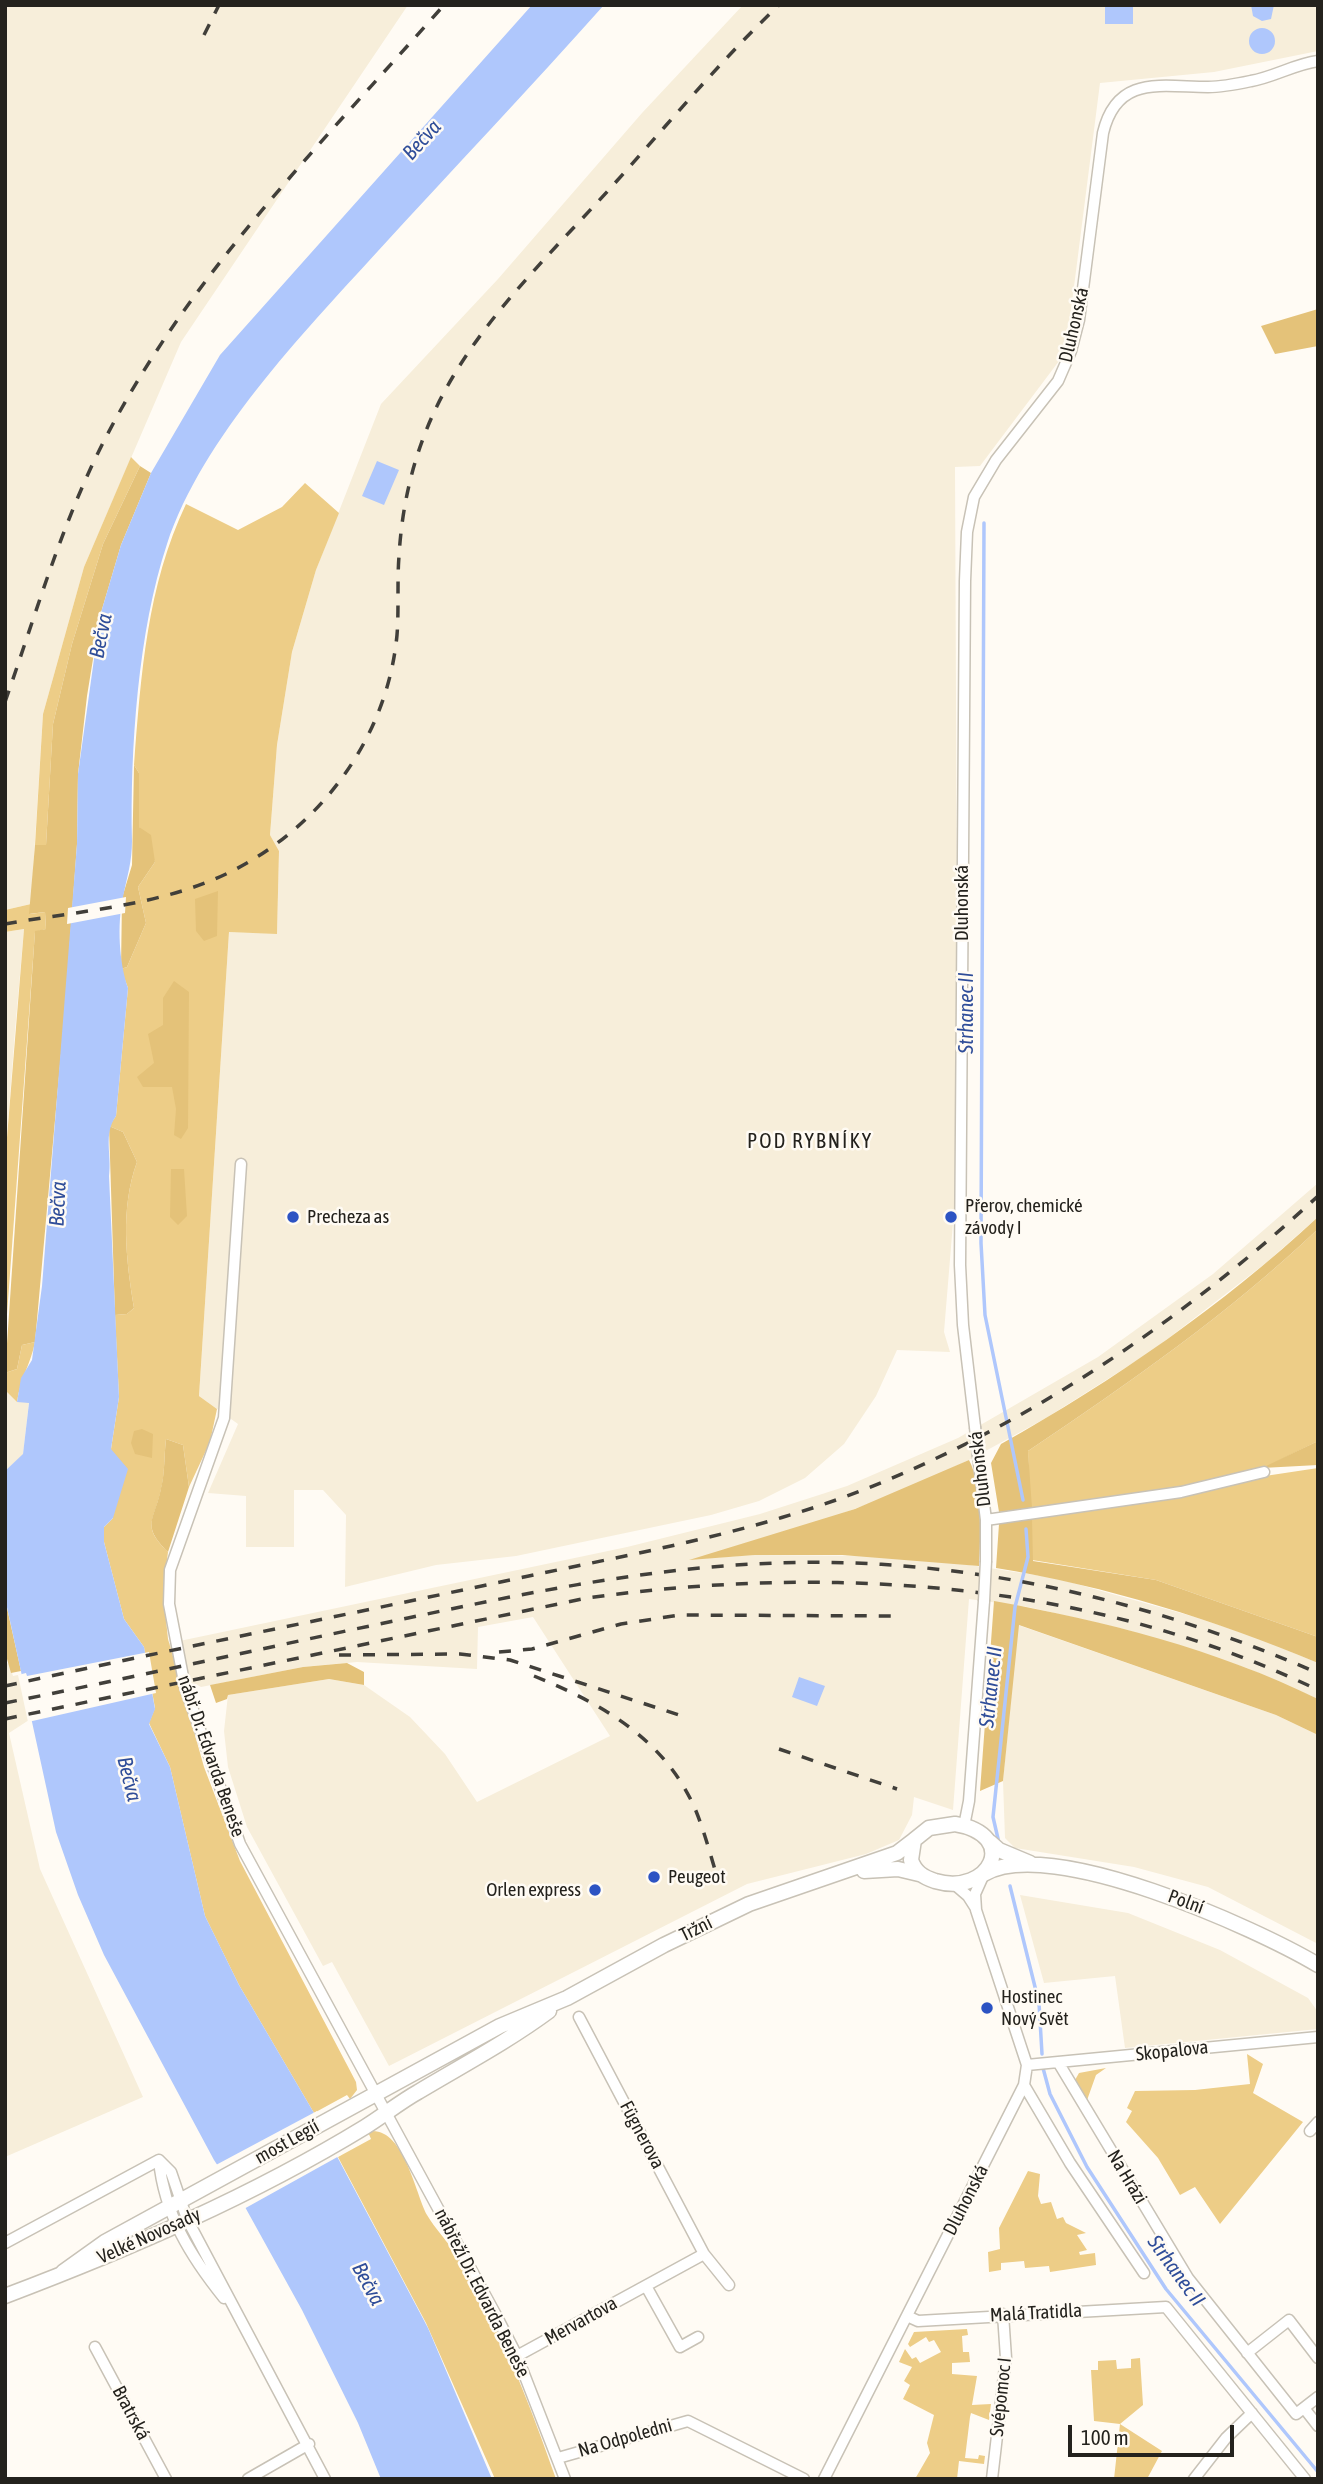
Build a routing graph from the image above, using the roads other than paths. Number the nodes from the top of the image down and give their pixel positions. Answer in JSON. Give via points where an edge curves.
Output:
{"nodes":[{"id":1,"x":1318,"y":61,"type":"edge"},
{"id":2,"x":241,"y":1164,"type":"dead end"},
{"id":3,"x":1264,"y":1472,"type":"dead end"},
{"id":4,"x":986,"y":1520,"type":"junction"},
{"id":5,"x":964,"y":1826,"type":"junction"},
{"id":6,"x":914,"y":1840,"type":"junction"},
{"id":7,"x":990,"y":1842,"type":"junction"},
{"id":8,"x":1044,"y":1867,"type":"junction"},
{"id":9,"x":984,"y":1874,"type":"junction"},
{"id":10,"x":922,"y":1875,"type":"junction"},
{"id":11,"x":831,"y":1876,"type":"junction"},
{"id":12,"x":954,"y":1884,"type":"junction"},
{"id":13,"x":976,"y":1910,"type":"junction"},
{"id":14,"x":1318,"y":1965,"type":"edge"},
{"id":15,"x":567,"y":1998,"type":"junction"},
{"id":16,"x":579,"y":2017,"type":"dead end"},
{"id":17,"x":1318,"y":2037,"type":"edge"},
{"id":18,"x":1058,"y":2062,"type":"junction"},
{"id":19,"x":1027,"y":2065,"type":"junction"},
{"id":20,"x":1024,"y":2085,"type":"junction"},
{"id":21,"x":376,"y":2093,"type":"junction"},
{"id":22,"x":354,"y":2105,"type":"joint"},
{"id":23,"x":387,"y":2112,"type":"junction"},
{"id":24,"x":365,"y":2127,"type":"joint"},
{"id":25,"x":221,"y":2178,"type":"joint"},
{"id":26,"x":233,"y":2198,"type":"joint"},
{"id":27,"x":175,"y":2203,"type":"junction"},
{"id":28,"x":182,"y":2222,"type":"junction"},
{"id":29,"x":5,"y":2243,"type":"edge"},
{"id":30,"x":704,"y":2254,"type":"junction"},
{"id":31,"x":63,"y":2272,"type":"junction"},
{"id":32,"x":1144,"y":2273,"type":"dead end"},
{"id":33,"x":729,"y":2285,"type":"dead end"},
{"id":34,"x":646,"y":2286,"type":"junction"},
{"id":35,"x":5,"y":2296,"type":"edge"},
{"id":36,"x":1003,"y":2314,"type":"junction"},
{"id":37,"x":907,"y":2316,"type":"junction"},
{"id":38,"x":698,"y":2337,"type":"dead end"},
{"id":39,"x":95,"y":2347,"type":"dead end"},
{"id":40,"x":1247,"y":2353,"type":"junction"},
{"id":41,"x":517,"y":2356,"type":"junction"},
{"id":42,"x":1318,"y":2358,"type":"edge"},
{"id":43,"x":1318,"y":2397,"type":"edge"},
{"id":44,"x":1304,"y":2408,"type":"junction"},
{"id":45,"x":1252,"y":2413,"type":"junction"},
{"id":46,"x":1318,"y":2426,"type":"edge"},
{"id":47,"x":309,"y":2444,"type":"junction"},
{"id":48,"x":558,"y":2458,"type":"junction"},
{"id":49,"x":166,"y":2479,"type":"edge"},
{"id":50,"x":248,"y":2479,"type":"edge"},
{"id":51,"x":325,"y":2479,"type":"edge"},
{"id":52,"x":565,"y":2479,"type":"edge"},
{"id":53,"x":804,"y":2479,"type":"edge"},
{"id":54,"x":824,"y":2479,"type":"edge"},
{"id":55,"x":992,"y":2479,"type":"edge"},
{"id":56,"x":1194,"y":2479,"type":"edge"},
{"id":57,"x":1305,"y":2479,"type":"edge"}],
"edges":[{"from":1,"to":4,"type":"street","name":"Dluhonská","bridge":true,"via":[[1253,81],[1211,87],[1152,85],[1135,90],[1109,115],[1071,351],[1058,381],[987,471],[974,497],[967,532],[960,1265],[962,1325]]},
{"from":2,"to":21,"type":"street","name":"nábř. Dr. Edvarda Beneše","via":[[224,1418],[171,1560],[170,1615],[185,1688],[240,1844]]},
{"from":3,"to":4,"type":"street","via":[[1181,1492]]},
{"from":4,"to":5,"type":"street","name":"Dluhonská","bridge":true,"via":[[984,1601]]},
{"from":5,"to":6,"type":"main road","via":[[937,1826]]},
{"from":5,"to":7,"type":"main road"},
{"from":6,"to":10,"type":"main road","via":[[911,1860]]},
{"from":6,"to":11,"type":"main road","name":"Tržní","via":[[897,1853]]},
{"from":7,"to":8,"type":"main road","name":"Polní","via":[[1005,1853]]},
{"from":7,"to":9,"type":"main road","name":"Dluhonská","via":[[992,1862]]},
{"from":8,"to":9,"type":"main road","name":"Polní","via":[[1018,1865]]},
{"from":8,"to":14,"type":"main road","name":"Polní","via":[[1170,1896],[1236,1922]]},
{"from":9,"to":12,"type":"main road"},
{"from":9,"to":13,"type":"street","name":"Dluhonská","via":[[975,1894]]},
{"from":10,"to":11,"type":"main road","name":"Tržní","via":[[898,1869]]},
{"from":10,"to":12,"type":"main road"},
{"from":11,"to":15,"type":"main road","name":"Tržní","via":[[749,1904]]},
{"from":12,"to":13,"type":"street","name":"Dluhonská","via":[[968,1895]]},
{"from":13,"to":19,"type":"street","name":"Dluhonská"},
{"from":15,"to":21,"type":"main road","name":"Tržní","via":[[500,2026]]},
{"from":15,"to":23,"type":"main road","name":"Tržní","via":[[509,2040]]},
{"from":16,"to":30,"type":"street","name":"Fügnerova"},
{"from":17,"to":18,"type":"street","name":"Skopalova"},
{"from":18,"to":19,"type":"street","name":"Skopalova"},
{"from":18,"to":40,"type":"street","name":"Na Hrázi","via":[[1188,2278]]},
{"from":19,"to":20,"type":"street","name":"Dluhonská"},
{"from":20,"to":32,"type":"street","name":"Na Hrázi"},
{"from":20,"to":37,"type":"street","name":"Dluhonská"},
{"from":21,"to":22,"type":"main road","name":"Tržní"},
{"from":21,"to":23,"type":"street","name":"nábř. Dr. Edvarda Beneše"},
{"from":22,"to":25,"type":"main road","name":"most Legií"},
{"from":23,"to":24,"type":"main road","name":"Tržní"},
{"from":23,"to":41,"type":"street","name":"nábřeží Dr. Edvarda Beneše"},
{"from":24,"to":26,"type":"main road","name":"most Legií"},
{"from":25,"to":27,"type":"main road","name":"Velké Novosady"},
{"from":26,"to":28,"type":"main road","name":"Velké Novosady"},
{"from":27,"to":28,"type":"street"},
{"from":27,"to":29,"type":"street","name":"Velké Novosady","via":[[171,2172],[159,2160]]},
{"from":27,"to":31,"type":"main road","name":"Velké Novosady","via":[[105,2242]]},
{"from":28,"to":31,"type":"main road","name":"Velké Novosady","via":[[112,2256]]},
{"from":28,"to":47,"type":"street","via":[[197,2265],[237,2314]]},
{"from":30,"to":33,"type":"street"},
{"from":30,"to":34,"type":"street","name":"Mervartova"},
{"from":31,"to":35,"type":"main road","name":"Velké Novosady"},
{"from":34,"to":38,"type":"street","via":[[680,2347]]},
{"from":34,"to":41,"type":"street","name":"Mervartova"},
{"from":36,"to":37,"type":"street","name":"Malá Tratidla","via":[[918,2321]]},
{"from":36,"to":45,"type":"street","name":"Malá Tratidla","via":[[1166,2307]]},
{"from":36,"to":55,"type":"street","name":"Svépomoc I","via":[[1006,2358]]},
{"from":37,"to":54,"type":"street","name":"Dluhonská"},
{"from":39,"to":49,"type":"street","name":"Bratrská"},
{"from":40,"to":42,"type":"street","via":[[1289,2320]]},
{"from":40,"to":44,"type":"street","name":"Na Hrázi","via":[[1296,2414]]},
{"from":41,"to":48,"type":"street","name":"nábřeží Dr. Edvarda Beneše"},
{"from":43,"to":44,"type":"street"},
{"from":44,"to":46,"type":"street","name":"Na Hrázi"},
{"from":45,"to":56,"type":"street"},
{"from":45,"to":57,"type":"street"},
{"from":47,"to":50,"type":"street"},
{"from":47,"to":51,"type":"street"},
{"from":48,"to":52,"type":"street","name":"nábřeží Dr. Edvarda Beneše"},
{"from":48,"to":53,"type":"street","name":"Na Odpoledni","via":[[688,2421]]}]}
